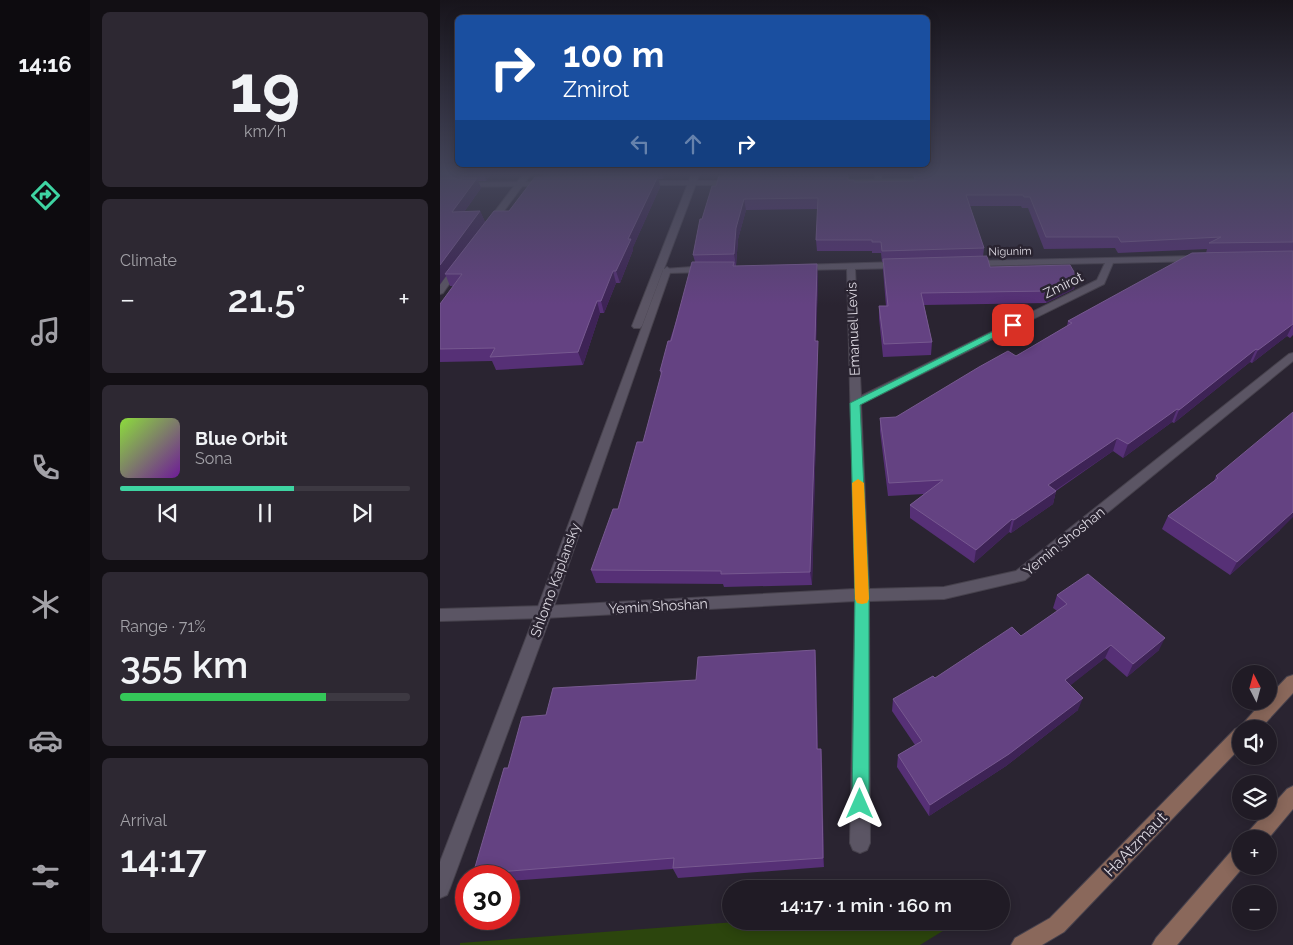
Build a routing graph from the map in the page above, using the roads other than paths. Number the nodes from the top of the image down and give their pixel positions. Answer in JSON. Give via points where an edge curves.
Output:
{"nodes":[{"id":1,"x":494,"y":217,"type":"edge"},
{"id":2,"x":679,"y":217,"type":"edge"},
{"id":3,"x":481,"y":235,"type":"edge"},
{"id":4,"x":465,"y":257,"type":"edge"},
{"id":5,"x":1206,"y":259,"type":"edge"},
{"id":6,"x":1110,"y":261,"type":"junction"},
{"id":7,"x":910,"y":264,"type":"edge"},
{"id":8,"x":960,"y":264,"type":"edge"},
{"id":9,"x":851,"y":266,"type":"junction"},
{"id":10,"x":793,"y":267,"type":"edge"},
{"id":11,"x":715,"y":269,"type":"edge"},
{"id":12,"x":440,"y":290,"type":"edge"},
{"id":13,"x":637,"y":326,"type":"dead end"},
{"id":14,"x":1293,"y":356,"type":"edge"},
{"id":15,"x":855,"y":403,"type":"junction"},
{"id":16,"x":862,"y":595,"type":"junction"},
{"id":17,"x":544,"y":612,"type":"junction"},
{"id":18,"x":440,"y":615,"type":"edge"},
{"id":19,"x":1293,"y":682,"type":"edge"},
{"id":20,"x":1257,"y":720,"type":"edge"},
{"id":21,"x":1232,"y":744,"type":"edge"},
{"id":22,"x":1293,"y":795,"type":"edge"},
{"id":23,"x":1263,"y":830,"type":"edge"},
{"id":24,"x":860,"y":843,"type":"dead end"},
{"id":25,"x":1232,"y":865,"type":"edge"},
{"id":26,"x":440,"y":888,"type":"edge"},
{"id":27,"x":1022,"y":945,"type":"edge"},
{"id":28,"x":1162,"y":945,"type":"edge"}],
"edges":[{"from":1,"to":3,"type":"street"},
{"from":2,"to":13,"type":"street"},
{"from":4,"to":12,"type":"street"},
{"from":5,"to":6,"type":"street","name":"Nigunim"},
{"from":6,"to":8,"type":"street","name":"Nigunim"},
{"from":6,"to":15,"type":"street","name":"Zmirot","via":[[1101,282]]},
{"from":7,"to":9,"type":"street"},
{"from":9,"to":10,"type":"street"},
{"from":9,"to":15,"type":"street","name":"Emanuel Levis"},
{"from":11,"to":17,"type":"street","name":"Shlomo Kaplansky","via":[[667,270]]},
{"from":14,"to":16,"type":"street","name":"Yemin Shoshan","via":[[1020,576],[944,593]]},
{"from":15,"to":16,"type":"street","name":"Emanuel Levis"},
{"from":16,"to":17,"type":"street","name":"Yemin Shoshan"},
{"from":16,"to":24,"type":"street","name":"Emanuel Levis"},
{"from":17,"to":18,"type":"street","name":"Yemin Shoshan"},
{"from":17,"to":26,"type":"street","name":"Shlomo Kaplansky"},
{"from":19,"to":20,"type":"main road"},
{"from":21,"to":27,"type":"main road","name":"HaAtzmaut","via":[[1057,925]]},
{"from":22,"to":23,"type":"main road"},
{"from":25,"to":28,"type":"main road"}]}
